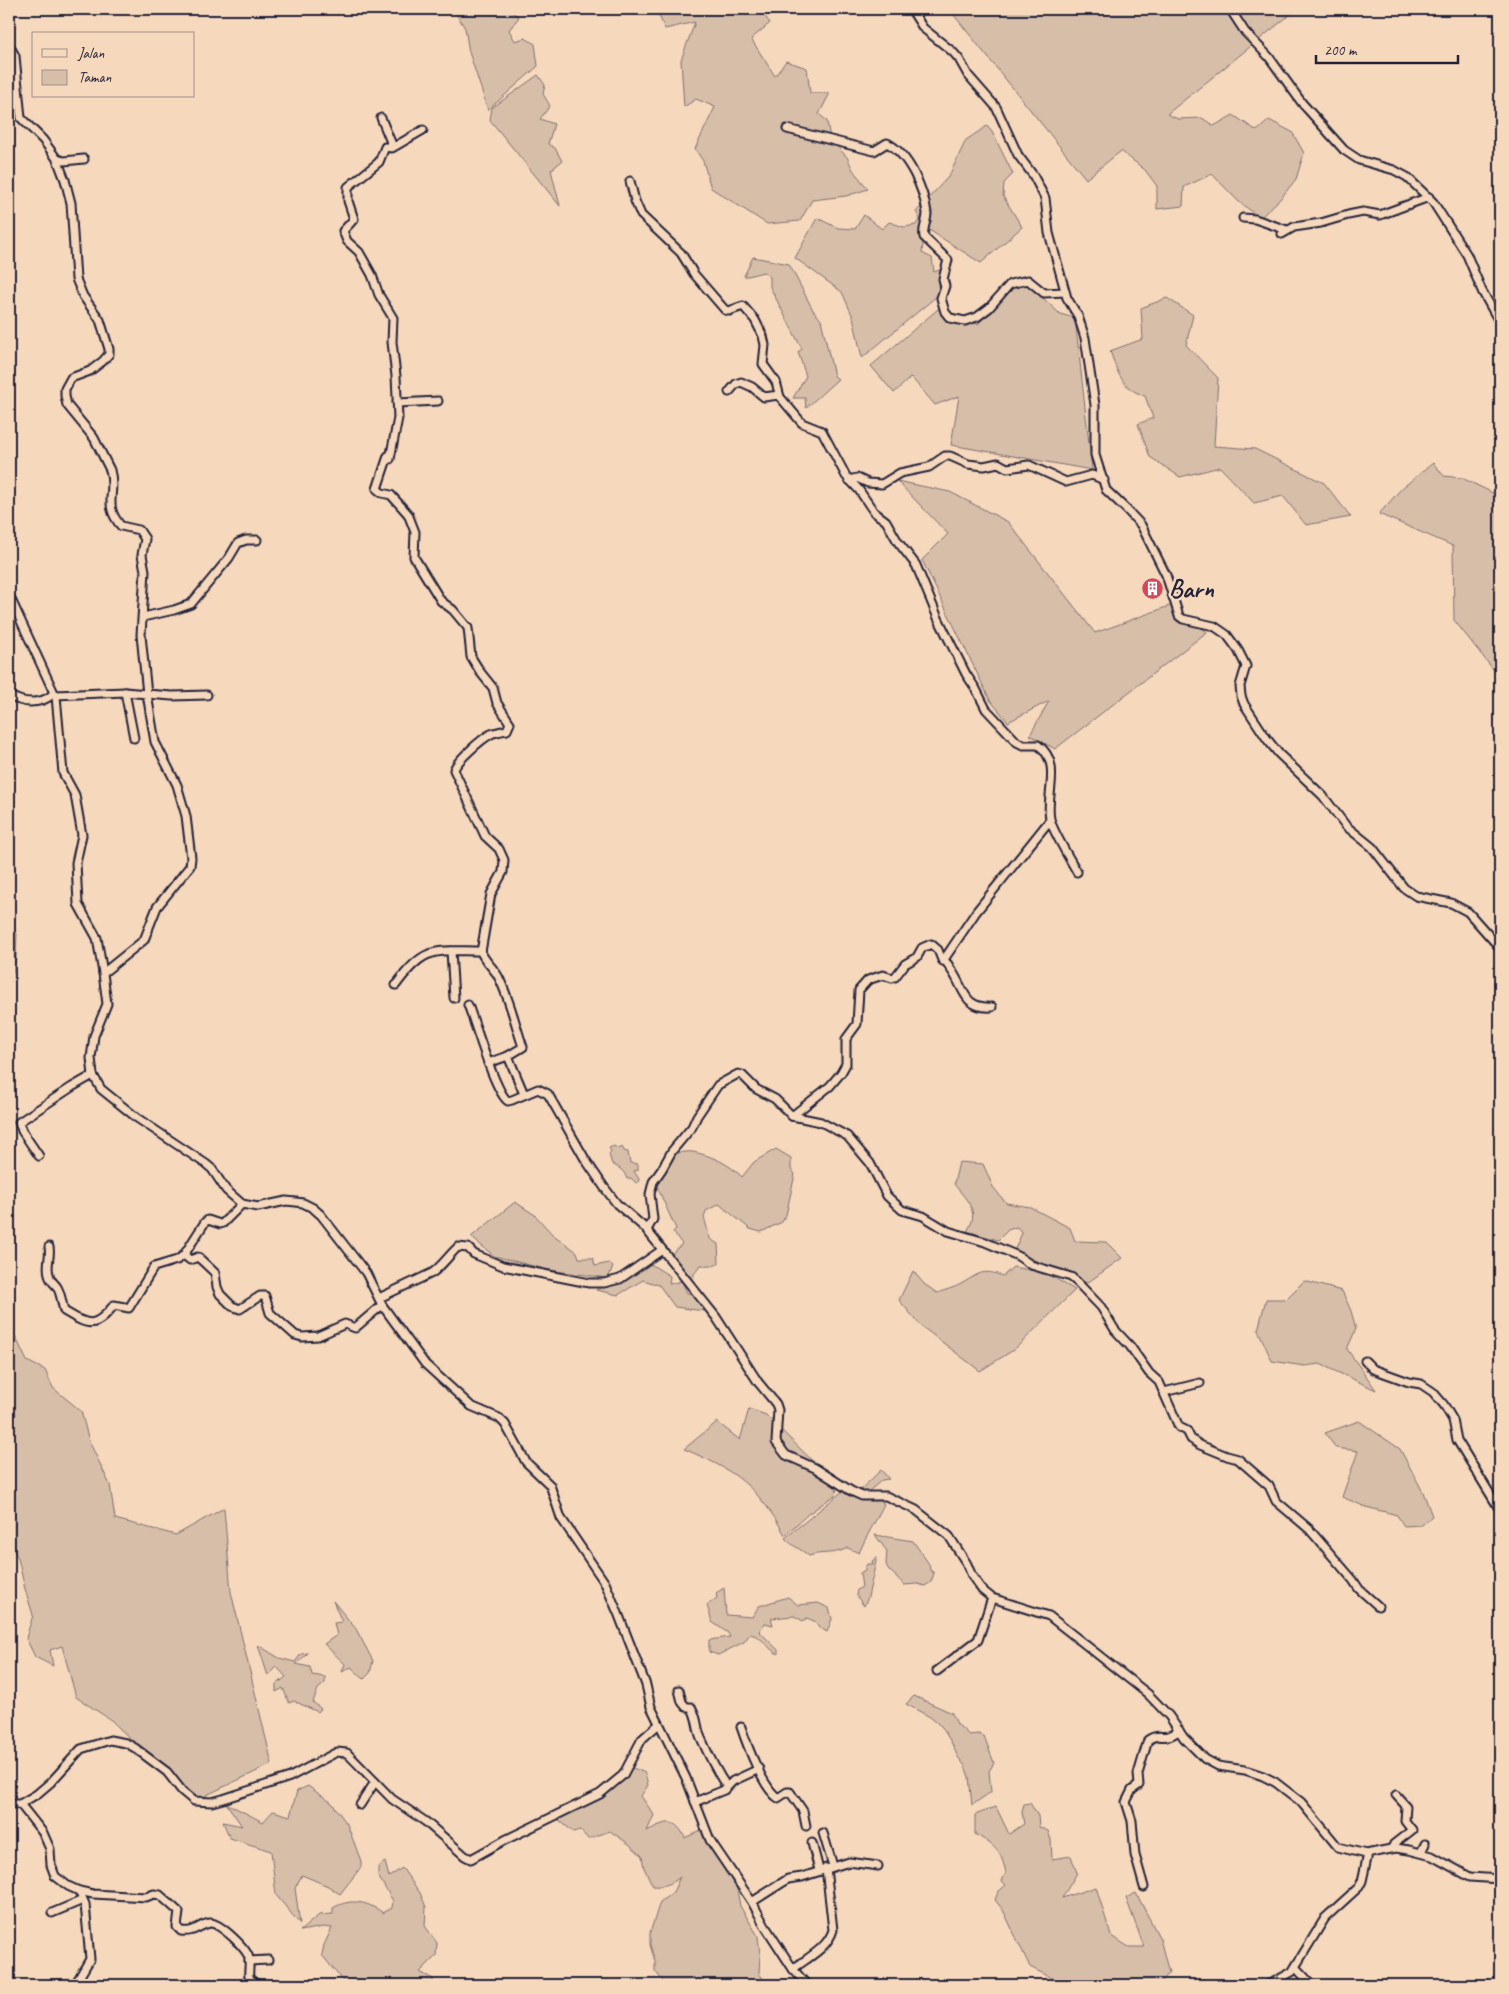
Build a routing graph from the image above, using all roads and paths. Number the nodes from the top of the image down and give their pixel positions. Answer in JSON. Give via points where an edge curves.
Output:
{"nodes":[{"id":1,"x":911,"y":9,"type":"edge"},
{"id":2,"x":1230,"y":9,"type":"edge"},
{"id":3,"x":9,"y":44,"type":"edge"},
{"id":4,"x":381,"y":118,"type":"dead end"},
{"id":5,"x":787,"y":129,"type":"dead end"},
{"id":6,"x":423,"y":130,"type":"dead end"},
{"id":7,"x":393,"y":147,"type":"junction"},
{"id":8,"x":57,"y":159,"type":"junction"},
{"id":9,"x":84,"y":159,"type":"dead end"},
{"id":10,"x":630,"y":181,"type":"dead end"},
{"id":11,"x":1429,"y":197,"type":"junction"},
{"id":12,"x":1243,"y":218,"type":"dead end"},
{"id":13,"x":1065,"y":292,"type":"junction"},
{"id":14,"x":1500,"y":323,"type":"edge"},
{"id":15,"x":729,"y":392,"type":"dead end"},
{"id":16,"x":779,"y":395,"type":"junction"},
{"id":17,"x":438,"y":401,"type":"dead end"},
{"id":18,"x":397,"y":403,"type":"junction"},
{"id":19,"x":849,"y":480,"type":"junction"},
{"id":20,"x":1104,"y":480,"type":"junction"},
{"id":21,"x":257,"y":540,"type":"dead end"},
{"id":22,"x":9,"y":595,"type":"edge"},
{"id":23,"x":143,"y":617,"type":"junction"},
{"id":24,"x":125,"y":692,"type":"junction"},
{"id":25,"x":147,"y":694,"type":"junction"},
{"id":26,"x":9,"y":695,"type":"edge"},
{"id":27,"x":55,"y":695,"type":"junction"},
{"id":28,"x":206,"y":695,"type":"dead end"},
{"id":29,"x":134,"y":738,"type":"dead end"},
{"id":30,"x":1050,"y":820,"type":"junction"},
{"id":31,"x":1077,"y":872,"type":"dead end"},
{"id":32,"x":1500,"y":948,"type":"edge"},
{"id":33,"x":451,"y":951,"type":"junction"},
{"id":34,"x":481,"y":951,"type":"junction"},
{"id":35,"x":943,"y":960,"type":"junction"},
{"id":36,"x":103,"y":973,"type":"junction"},
{"id":37,"x":396,"y":985,"type":"dead end"},
{"id":38,"x":454,"y":998,"type":"dead end"},
{"id":39,"x":468,"y":1004,"type":"dead end"},
{"id":40,"x":992,"y":1007,"type":"dead end"},
{"id":41,"x":508,"y":1056,"type":"junction"},
{"id":42,"x":488,"y":1063,"type":"junction"},
{"id":43,"x":93,"y":1075,"type":"junction"},
{"id":44,"x":524,"y":1094,"type":"junction"},
{"id":45,"x":792,"y":1116,"type":"junction"},
{"id":46,"x":39,"y":1156,"type":"dead end"},
{"id":47,"x":242,"y":1204,"type":"junction"},
{"id":48,"x":646,"y":1230,"type":"junction"},
{"id":49,"x":49,"y":1247,"type":"dead end"},
{"id":50,"x":662,"y":1250,"type":"junction"},
{"id":51,"x":184,"y":1255,"type":"junction"},
{"id":52,"x":381,"y":1301,"type":"junction"},
{"id":53,"x":1365,"y":1361,"type":"dead end"},
{"id":54,"x":1200,"y":1382,"type":"dead end"},
{"id":55,"x":1164,"y":1392,"type":"junction"},
{"id":56,"x":1500,"y":1510,"type":"edge"},
{"id":57,"x":992,"y":1598,"type":"junction"},
{"id":58,"x":1378,"y":1606,"type":"dead end"},
{"id":59,"x":937,"y":1671,"type":"dead end"},
{"id":60,"x":679,"y":1690,"type":"dead end"},
{"id":61,"x":659,"y":1724,"type":"junction"},
{"id":62,"x":741,"y":1727,"type":"dead end"},
{"id":63,"x":1179,"y":1730,"type":"junction"},
{"id":64,"x":759,"y":1770,"type":"junction"},
{"id":65,"x":375,"y":1782,"type":"junction"},
{"id":66,"x":727,"y":1787,"type":"junction"},
{"id":67,"x":1396,"y":1795,"type":"dead end"},
{"id":68,"x":695,"y":1802,"type":"junction"},
{"id":69,"x":9,"y":1804,"type":"edge"},
{"id":70,"x":20,"y":1804,"type":"junction"},
{"id":71,"x":360,"y":1805,"type":"dead end"},
{"id":72,"x":806,"y":1826,"type":"dead end"},
{"id":73,"x":822,"y":1833,"type":"dead end"},
{"id":74,"x":812,"y":1843,"type":"dead end"},
{"id":75,"x":1424,"y":1844,"type":"dead end"},
{"id":76,"x":1392,"y":1848,"type":"junction"},
{"id":77,"x":1421,"y":1852,"type":"junction"},
{"id":78,"x":1368,"y":1854,"type":"junction"},
{"id":79,"x":878,"y":1866,"type":"dead end"},
{"id":80,"x":826,"y":1868,"type":"junction"},
{"id":81,"x":1500,"y":1879,"type":"edge"},
{"id":82,"x":1144,"y":1887,"type":"dead end"},
{"id":83,"x":78,"y":1891,"type":"junction"},
{"id":84,"x":83,"y":1900,"type":"junction"},
{"id":85,"x":752,"y":1902,"type":"junction"},
{"id":86,"x":52,"y":1913,"type":"dead end"},
{"id":87,"x":268,"y":1960,"type":"dead end"},
{"id":88,"x":249,"y":1961,"type":"junction"},
{"id":89,"x":1296,"y":1968,"type":"junction"},
{"id":90,"x":793,"y":1969,"type":"junction"},
{"id":91,"x":1273,"y":1984,"type":"edge"},
{"id":92,"x":54,"y":1985,"type":"edge"},
{"id":93,"x":256,"y":1985,"type":"edge"},
{"id":94,"x":807,"y":1985,"type":"edge"},
{"id":95,"x":1312,"y":1985,"type":"edge"}],
"edges":[{"from":1,"to":13,"type":"street","via":[[923,28],[959,59],[968,75],[993,103],[1018,155],[1033,175],[1045,198],[1049,233]]},
{"from":2,"to":11,"type":"street","via":[[1245,32],[1270,57],[1302,103],[1344,150],[1359,160],[1407,177]]},
{"from":3,"to":8,"type":"street","via":[[15,56],[22,118]]},
{"from":4,"to":7,"type":"street"},
{"from":5,"to":13,"type":"street","via":[[874,151],[886,143],[896,149],[912,169],[924,195],[924,237],[948,260],[941,298],[944,312],[950,318],[972,319],[989,308],[1008,285],[1026,280],[1044,293]]},
{"from":6,"to":7,"type":"street"},
{"from":7,"to":18,"type":"street","via":[[385,147],[380,162],[348,187],[348,201],[354,219],[343,231],[360,254],[393,318]]},
{"from":8,"to":9,"type":"street"},
{"from":8,"to":23,"type":"street","via":[[71,203],[77,283],[100,320],[109,349],[104,361],[71,378],[64,396],[67,405],[94,438],[110,470],[112,514],[121,526],[137,529],[145,539],[142,558],[145,570]]},
{"from":10,"to":16,"type":"street","via":[[641,215],[681,253],[726,310],[743,306],[755,320],[764,341],[764,364],[776,382]]},
{"from":11,"to":12,"type":"street","via":[[1380,215],[1363,212],[1294,227],[1285,232],[1255,219]]},
{"from":11,"to":14,"type":"street","via":[[1467,255]]},
{"from":13,"to":20,"type":"street","via":[[1085,338],[1094,405],[1095,455]]},
{"from":15,"to":16,"type":"street","via":[[741,382],[752,386],[764,397]]},
{"from":16,"to":19,"type":"street","via":[[802,423],[822,431]]},
{"from":17,"to":18,"type":"street"},
{"from":18,"to":34,"type":"street","via":[[398,420],[377,488],[391,495],[408,514],[415,532],[414,557],[441,601],[468,628],[471,657],[510,724],[507,730],[486,738],[469,751],[455,768],[485,836],[499,849],[504,860],[504,872],[491,894]]},
{"from":19,"to":20,"type":"street","via":[[858,478],[868,484],[882,484],[900,473],[929,467],[950,456],[974,465],[998,463],[1007,468],[1029,464],[1066,482],[1092,475]]},
{"from":19,"to":30,"type":"street","via":[[886,522],[919,569],[938,618],[986,710],[1017,742],[1038,745],[1047,755],[1052,765]]},
{"from":20,"to":32,"type":"street","via":[[1109,494],[1141,526],[1166,575],[1179,616],[1214,626],[1227,635],[1238,650],[1246,666],[1240,686],[1244,704],[1279,754],[1323,796],[1346,826],[1372,847],[1404,888],[1416,896],[1451,904],[1468,912]]},
{"from":21,"to":23,"type":"street","via":[[244,540],[236,545],[191,604]]},
{"from":22,"to":27,"type":"street"},
{"from":23,"to":25,"type":"street"},
{"from":24,"to":25,"type":"street"},
{"from":24,"to":27,"type":"street"},
{"from":24,"to":29,"type":"street"},
{"from":25,"to":28,"type":"street"},
{"from":25,"to":36,"type":"street","via":[[155,742],[177,785],[186,816],[190,866],[157,907],[144,940]]},
{"from":26,"to":27,"type":"street","via":[[24,702]]},
{"from":27,"to":36,"type":"street","via":[[63,773],[75,795],[80,814],[82,842],[76,863],[78,904],[97,938]]},
{"from":30,"to":31,"type":"street"},
{"from":30,"to":35,"type":"street","via":[[976,912]]},
{"from":33,"to":34,"type":"street"},
{"from":33,"to":37,"type":"street","via":[[437,950],[418,960]]},
{"from":33,"to":38,"type":"street"},
{"from":34,"to":41,"type":"street","via":[[501,982],[523,1046]]},
{"from":35,"to":40,"type":"street","via":[[948,962],[971,1004]]},
{"from":35,"to":45,"type":"street","via":[[937,949],[929,944],[895,977],[880,975],[863,984],[859,990],[857,1024],[846,1039],[844,1069],[830,1086]]},
{"from":36,"to":43,"type":"street","via":[[107,1004],[94,1036]]},
{"from":39,"to":42,"type":"street"},
{"from":41,"to":42,"type":"street"},
{"from":41,"to":44,"type":"street"},
{"from":42,"to":44,"type":"street","via":[[505,1099],[512,1100]]},
{"from":43,"to":46,"type":"street","via":[[19,1122]]},
{"from":43,"to":47,"type":"street","via":[[113,1100],[212,1169],[223,1186]]},
{"from":44,"to":48,"type":"street","via":[[538,1089],[548,1094],[604,1187],[617,1204]]},
{"from":45,"to":48,"type":"street","via":[[742,1075],[720,1083],[652,1182],[650,1194],[654,1219]]},
{"from":45,"to":55,"type":"street","via":[[821,1122],[847,1136],[870,1163],[887,1196],[902,1210],[923,1216],[948,1231],[1018,1256],[1031,1265],[1071,1277],[1104,1311]]},
{"from":47,"to":51,"type":"street","via":[[223,1223],[204,1222]]},
{"from":47,"to":52,"type":"street","via":[[258,1207],[286,1201],[304,1203],[313,1208],[366,1273]]},
{"from":48,"to":50,"type":"street"},
{"from":49,"to":51,"type":"street","via":[[48,1272],[51,1282],[58,1288],[64,1311],[93,1324],[99,1322],[114,1305],[129,1307],[154,1267]]},
{"from":50,"to":52,"type":"street","via":[[620,1278],[596,1283],[502,1266],[468,1248],[458,1247],[446,1257],[439,1269]]},
{"from":50,"to":57,"type":"street","via":[[716,1317],[776,1404],[776,1442],[782,1451],[862,1496],[886,1496],[916,1510],[949,1536],[972,1576]]},
{"from":51,"to":52,"type":"street","via":[[190,1260],[198,1257],[211,1268],[218,1291],[232,1306],[240,1309],[265,1296],[270,1313],[290,1332],[302,1337],[318,1336],[345,1324],[355,1328]]},
{"from":52,"to":61,"type":"street","via":[[424,1364],[471,1406],[499,1418],[526,1462],[550,1486],[561,1518],[605,1583]]},
{"from":53,"to":56,"type":"street","via":[[1373,1369],[1433,1392],[1453,1420],[1457,1440]]},
{"from":54,"to":55,"type":"street"},
{"from":55,"to":58,"type":"street","via":[[1179,1427],[1187,1431],[1191,1439],[1238,1459],[1269,1486],[1276,1501],[1309,1529],[1359,1589]]},
{"from":57,"to":59,"type":"street","via":[[978,1640]]},
{"from":57,"to":63,"type":"street","via":[[1049,1616],[1148,1694]]},
{"from":60,"to":66,"type":"street","via":[[683,1703],[696,1715],[708,1756]]},
{"from":61,"to":65,"type":"street","via":[[642,1739],[623,1775],[600,1794],[471,1859],[392,1799]]},
{"from":61,"to":68,"type":"street"},
{"from":62,"to":64,"type":"street"},
{"from":63,"to":78,"type":"street","via":[[1212,1764],[1263,1776],[1288,1792],[1301,1802],[1338,1847]]},
{"from":63,"to":82,"type":"street","via":[[1168,1737],[1156,1736],[1148,1740],[1138,1774],[1139,1785],[1132,1790],[1126,1802]]},
{"from":64,"to":66,"type":"street"},
{"from":64,"to":72,"type":"street","via":[[777,1798],[790,1792],[803,1811]]},
{"from":65,"to":70,"type":"street","via":[[347,1753],[341,1751],[290,1777],[223,1800],[200,1803],[189,1798],[167,1772],[135,1748],[110,1740],[81,1749],[51,1782]]},
{"from":65,"to":71,"type":"street"},
{"from":66,"to":68,"type":"street"},
{"from":67,"to":76,"type":"street","via":[[1406,1806],[1406,1822],[1412,1830]]},
{"from":68,"to":85,"type":"street","via":[[710,1840]]},
{"from":69,"to":70,"type":"street"},
{"from":70,"to":83,"type":"street","via":[[47,1841],[55,1876]]},
{"from":73,"to":80,"type":"street"},
{"from":74,"to":80,"type":"street"},
{"from":75,"to":77,"type":"street"},
{"from":76,"to":77,"type":"street"},
{"from":76,"to":78,"type":"street"},
{"from":77,"to":81,"type":"street","via":[[1470,1877]]},
{"from":78,"to":89,"type":"street","via":[[1361,1884],[1325,1918]]},
{"from":79,"to":80,"type":"street","via":[[850,1862]]},
{"from":80,"to":85,"type":"street","via":[[788,1879]]},
{"from":80,"to":90,"type":"street","via":[[833,1930],[831,1938]]},
{"from":83,"to":84,"type":"street"},
{"from":83,"to":88,"type":"street","via":[[119,1896],[160,1895],[178,1912],[177,1927],[181,1931],[189,1932],[209,1923],[218,1924],[246,1952]]},
{"from":84,"to":86,"type":"street"},
{"from":84,"to":92,"type":"street","via":[[89,1961],[76,1983]]},
{"from":85,"to":90,"type":"street"},
{"from":87,"to":88,"type":"street"},
{"from":88,"to":93,"type":"street","via":[[249,1978]]},
{"from":89,"to":91,"type":"street"},
{"from":89,"to":95,"type":"street"},
{"from":90,"to":94,"type":"street"}]}
